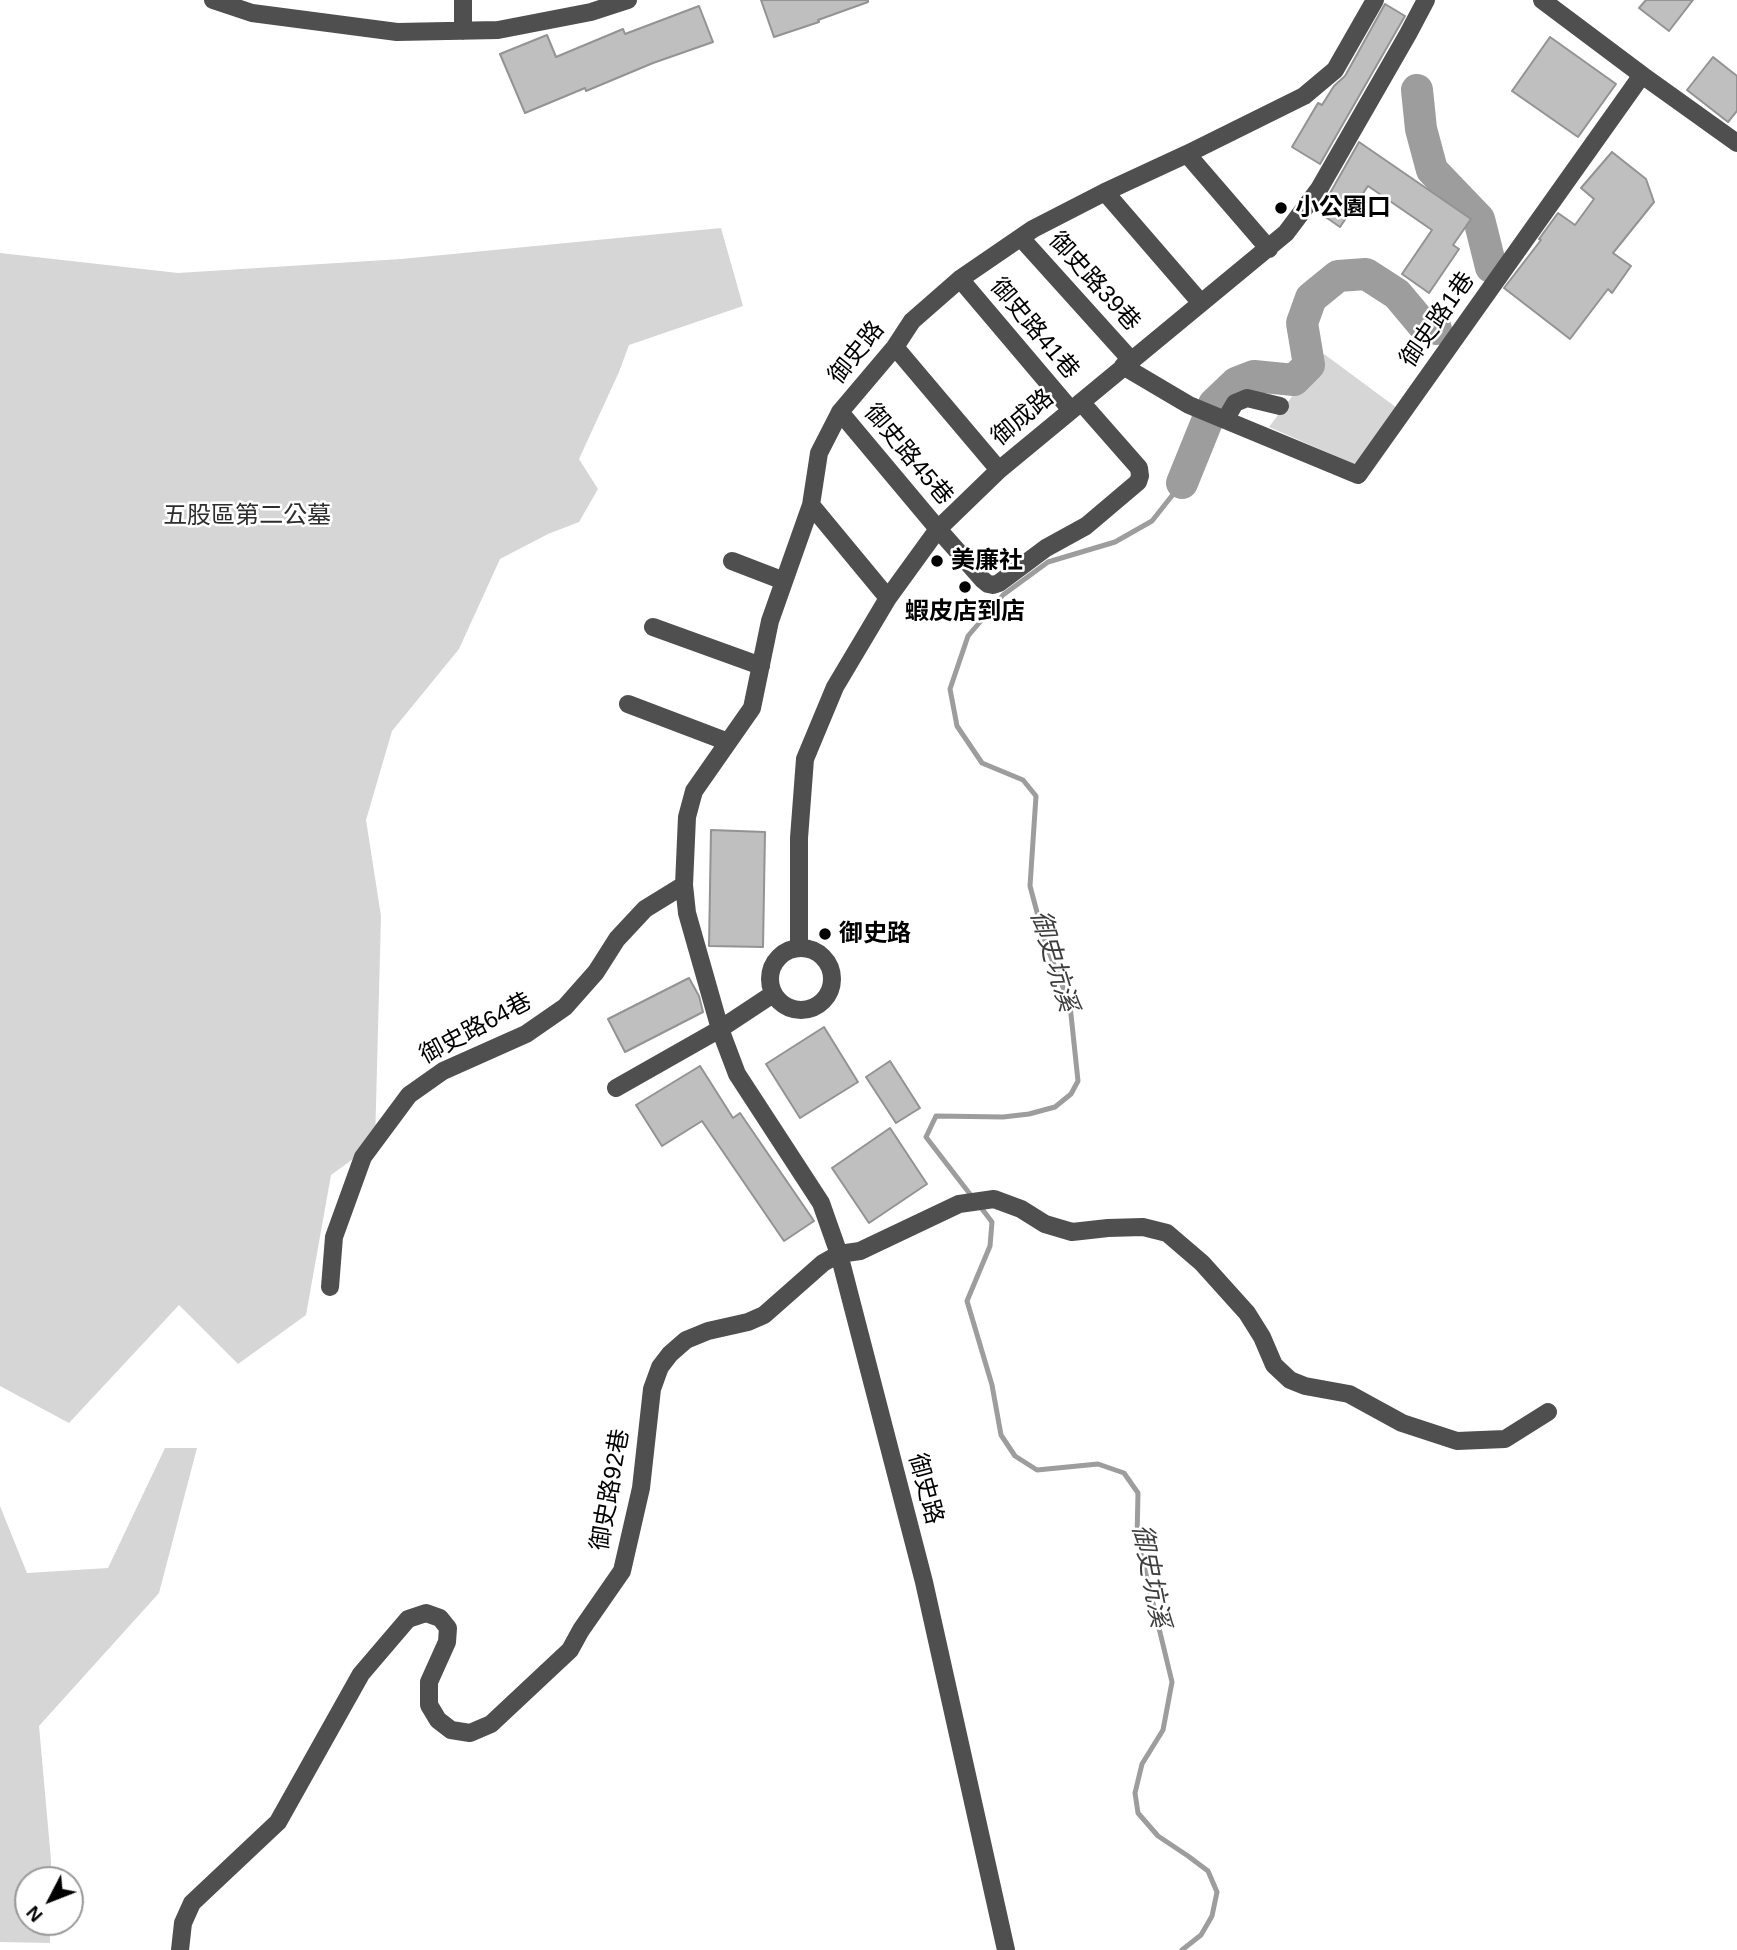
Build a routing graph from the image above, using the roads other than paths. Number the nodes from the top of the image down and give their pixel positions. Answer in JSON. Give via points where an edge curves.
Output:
{"nodes":[{"id":1,"x":213,"y":0,"type":"edge"},
{"id":2,"x":463,"y":0,"type":"edge"},
{"id":3,"x":628,"y":0,"type":"edge"},
{"id":4,"x":1375,"y":0,"type":"edge"},
{"id":5,"x":1426,"y":0,"type":"edge"},
{"id":6,"x":1542,"y":0,"type":"edge"},
{"id":7,"x":589,"y":6,"type":"edge"},
{"id":8,"x":463,"y":31,"type":"junction"},
{"id":9,"x":1642,"y":75,"type":"junction"},
{"id":10,"x":1737,"y":143,"type":"edge"},
{"id":11,"x":1186,"y":154,"type":"junction"},
{"id":12,"x":1105,"y":192,"type":"junction"},
{"id":13,"x":1021,"y":237,"type":"junction"},
{"id":14,"x":1269,"y":249,"type":"junction"},
{"id":15,"x":960,"y":279,"type":"junction"},
{"id":16,"x":1201,"y":303,"type":"junction"},
{"id":17,"x":895,"y":347,"type":"junction"},
{"id":18,"x":1127,"y":363,"type":"junction"},
{"id":19,"x":1280,"y":405,"type":"dead end"},
{"id":20,"x":1076,"y":406,"type":"junction"},
{"id":21,"x":840,"y":412,"type":"junction"},
{"id":22,"x":1224,"y":420,"type":"junction"},
{"id":23,"x":999,"y":470,"type":"junction"},
{"id":24,"x":811,"y":505,"type":"junction"},
{"id":25,"x":938,"y":528,"type":"junction"},
{"id":26,"x":732,"y":561,"type":"dead end"},
{"id":27,"x":784,"y":581,"type":"junction"},
{"id":28,"x":888,"y":598,"type":"junction"},
{"id":29,"x":653,"y":626,"type":"dead end"},
{"id":30,"x":761,"y":666,"type":"junction"},
{"id":31,"x":628,"y":704,"type":"dead end"},
{"id":32,"x":728,"y":742,"type":"junction"},
{"id":33,"x":684,"y":885,"type":"junction"},
{"id":34,"x":799,"y":948,"type":"junction"},
{"id":35,"x":773,"y":993,"type":"junction"},
{"id":36,"x":720,"y":1029,"type":"junction"},
{"id":37,"x":616,"y":1088,"type":"dead end"},
{"id":38,"x":839,"y":1254,"type":"junction"},
{"id":39,"x":330,"y":1287,"type":"dead end"},
{"id":40,"x":1548,"y":1412,"type":"dead end"},
{"id":41,"x":180,"y":1950,"type":"edge"},
{"id":42,"x":1006,"y":1950,"type":"edge"}],
"edges":[{"from":1,"to":8,"type":"street","via":[[252,13],[397,32]]},
{"from":2,"to":8,"type":"street"},
{"from":3,"to":7,"type":"street"},
{"from":4,"to":11,"type":"street","name":"御史路","via":[[1335,70],[1314,88]]},
{"from":5,"to":14,"type":"street","name":"御成路","via":[[1319,189]]},
{"from":6,"to":9,"type":"street"},
{"from":7,"to":8,"type":"street","via":[[498,30]]},
{"from":9,"to":10,"type":"street"},
{"from":9,"to":22,"type":"street","name":"御史路1巷","via":[[1358,475]]},
{"from":11,"to":12,"type":"street","name":"御史路"},
{"from":11,"to":14,"type":"street"},
{"from":12,"to":13,"type":"street","name":"御史路"},
{"from":12,"to":16,"type":"street"},
{"from":13,"to":15,"type":"street","name":"御史路"},
{"from":13,"to":18,"type":"street","name":"御史路39巷"},
{"from":14,"to":16,"type":"street","name":"御成路"},
{"from":15,"to":17,"type":"street","name":"御史路","via":[[912,321]]},
{"from":15,"to":20,"type":"street","name":"御史路41巷"},
{"from":16,"to":18,"type":"street","name":"御成路"},
{"from":17,"to":21,"type":"street","name":"御史路"},
{"from":17,"to":23,"type":"street"},
{"from":18,"to":20,"type":"street","name":"御成路"},
{"from":18,"to":22,"type":"street","name":"御史路39巷","via":[[1189,405]]},
{"from":19,"to":22,"type":"street","via":[[1247,398],[1235,403]]},
{"from":20,"to":23,"type":"street","name":"御成路"},
{"from":20,"to":25,"type":"street","name":"御史路41巷","via":[[1139,468],[1138,482],[1086,526],[993,585]]},
{"from":21,"to":24,"type":"street","name":"御史路","via":[[819,453]]},
{"from":21,"to":25,"type":"street","name":"御史路45巷"},
{"from":23,"to":25,"type":"street","name":"御成路"},
{"from":24,"to":27,"type":"street","name":"御史路"},
{"from":24,"to":28,"type":"street"},
{"from":25,"to":28,"type":"street","name":"御成路"},
{"from":26,"to":27,"type":"street"},
{"from":27,"to":30,"type":"street","name":"御史路"},
{"from":28,"to":34,"type":"street","name":"御成路","via":[[835,687],[805,759]]},
{"from":29,"to":30,"type":"street"},
{"from":30,"to":32,"type":"street","name":"御史路","via":[[752,708]]},
{"from":31,"to":32,"type":"street"},
{"from":32,"to":33,"type":"street","name":"御史路","via":[[694,791],[687,817]]},
{"from":33,"to":36,"type":"street","name":"御史路","via":[[687,913]]},
{"from":33,"to":39,"type":"street","name":"御史路64巷","via":[[645,909],[565,1007],[526,1034],[443,1070],[409,1095],[363,1157],[334,1237]]},
{"from":34,"to":35,"type":"street","via":[[783,954],[772,968]]},
{"from":34,"to":35,"type":"street","via":[[817,952],[829,965],[830,991],[819,1005],[802,1010],[785,1005]]},
{"from":35,"to":36,"type":"street"},
{"from":36,"to":37,"type":"street"},
{"from":36,"to":38,"type":"street","name":"御史路","via":[[737,1074],[821,1203]]},
{"from":38,"to":40,"type":"street","via":[[860,1251],[959,1204],[994,1199],[1072,1232],[1143,1227],[1167,1233],[1202,1264],[1247,1313],[1275,1366],[1290,1380],[1349,1394],[1402,1423],[1457,1441],[1505,1439]]},
{"from":38,"to":41,"type":"street","name":"御史路92巷","via":[[765,1315],[686,1340],[660,1367],[652,1389],[641,1488],[622,1571],[570,1650],[491,1724],[470,1733],[451,1730],[429,1705],[429,1682],[447,1642],[448,1628],[440,1618],[426,1614],[408,1619],[361,1674],[278,1822],[192,1903],[183,1923]]},
{"from":38,"to":42,"type":"street","name":"御史路","via":[[924,1582]]}]}
